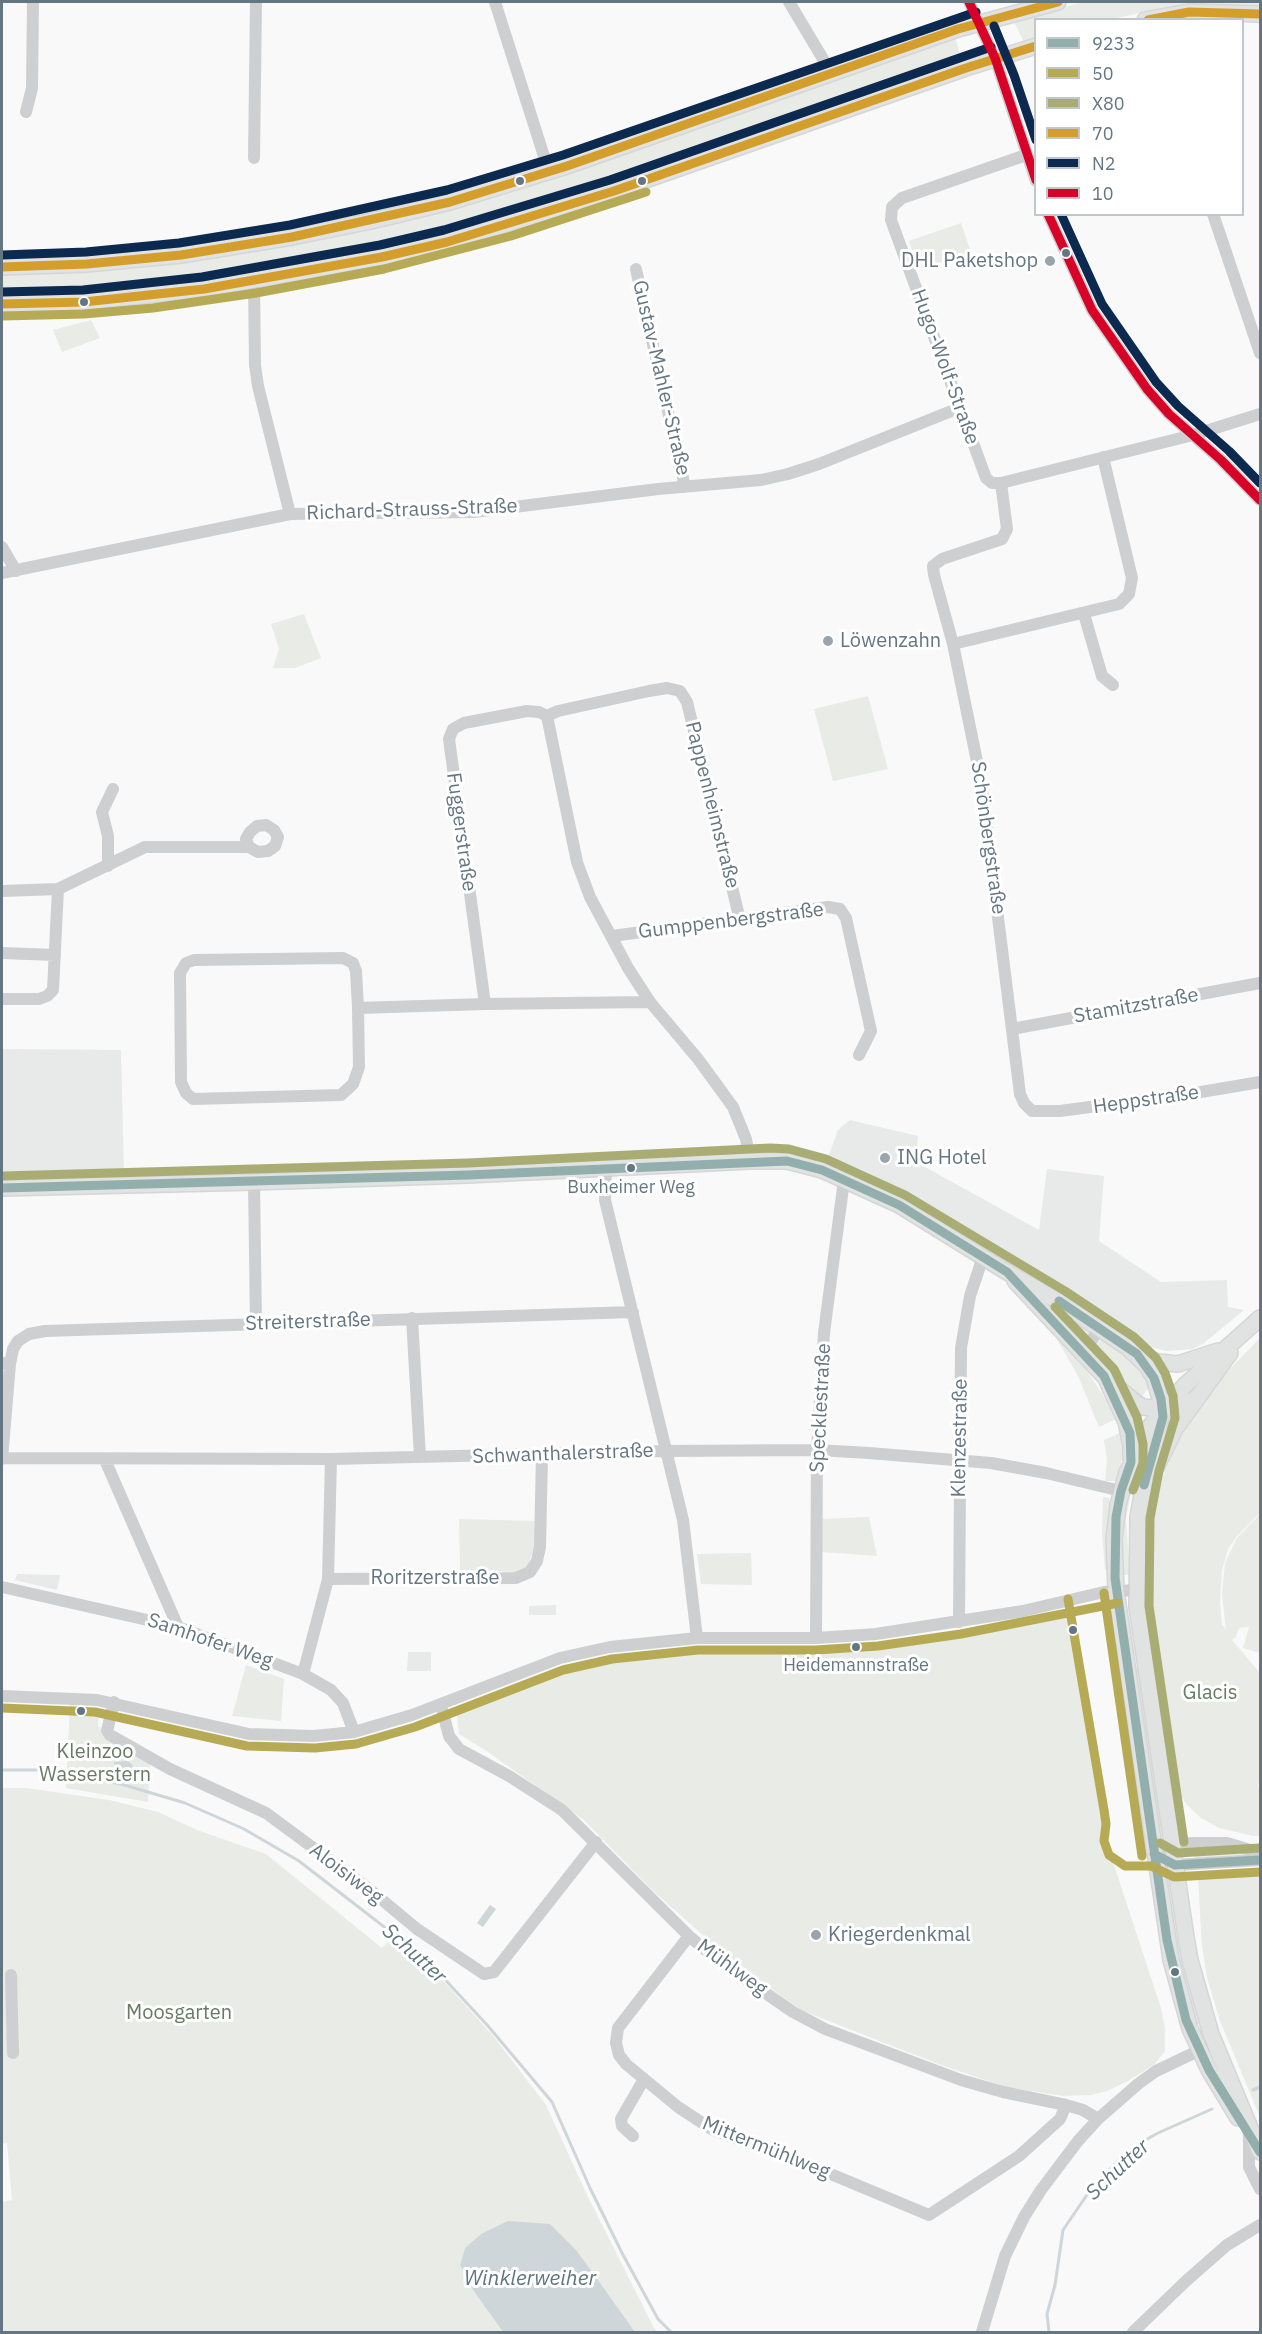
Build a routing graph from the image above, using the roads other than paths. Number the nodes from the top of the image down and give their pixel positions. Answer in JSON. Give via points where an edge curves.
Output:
{"nodes":[{"id":1,"x":256,"y":2,"type":"edge"},
{"id":2,"x":495,"y":2,"type":"edge"},
{"id":3,"x":789,"y":2,"type":"edge"},
{"id":4,"x":969,"y":2,"type":"edge"},
{"id":5,"x":1058,"y":2,"type":"edge"},
{"id":6,"x":35,"y":3,"type":"edge"},
{"id":7,"x":1260,"y":14,"type":"edge"},
{"id":8,"x":1156,"y":18,"type":"edge"},
{"id":9,"x":980,"y":23,"type":"junction"},
{"id":10,"x":1034,"y":46,"type":"edge"},
{"id":11,"x":995,"y":58,"type":"junction"},
{"id":12,"x":832,"y":74,"type":"junction"},
{"id":13,"x":26,"y":112,"type":"dead end"},
{"id":14,"x":1026,"y":155,"type":"junction"},
{"id":15,"x":254,"y":158,"type":"dead end"},
{"id":16,"x":549,"y":171,"type":"junction"},
{"id":17,"x":1034,"y":178,"type":"edge"},
{"id":18,"x":1048,"y":216,"type":"edge"},
{"id":19,"x":1214,"y":216,"type":"edge"},
{"id":20,"x":2,"y":267,"type":"edge"},
{"id":21,"x":636,"y":268,"type":"dead end"},
{"id":22,"x":254,"y":281,"type":"junction"},
{"id":23,"x":2,"y":304,"type":"edge"},
{"id":24,"x":1260,"y":353,"type":"edge"},
{"id":25,"x":959,"y":408,"type":"junction"},
{"id":26,"x":1260,"y":414,"type":"edge"},
{"id":27,"x":1193,"y":435,"type":"junction"},
{"id":28,"x":1103,"y":457,"type":"junction"},
{"id":29,"x":1001,"y":483,"type":"junction"},
{"id":30,"x":685,"y":487,"type":"junction"},
{"id":31,"x":1260,"y":500,"type":"edge"},
{"id":32,"x":290,"y":514,"type":"junction"},
{"id":33,"x":2,"y":547,"type":"edge"},
{"id":34,"x":16,"y":571,"type":"junction"},
{"id":35,"x":2,"y":573,"type":"edge"},
{"id":36,"x":1084,"y":614,"type":"junction"},
{"id":37,"x":953,"y":644,"type":"junction"},
{"id":38,"x":1113,"y":685,"type":"dead end"},
{"id":39,"x":680,"y":691,"type":"joint"},
{"id":40,"x":547,"y":716,"type":"junction"},
{"id":41,"x":113,"y":789,"type":"dead end"},
{"id":42,"x":249,"y":847,"type":"dead end"},
{"id":43,"x":108,"y":866,"type":"junction"},
{"id":44,"x":58,"y":889,"type":"junction"},
{"id":45,"x":2,"y":891,"type":"edge"},
{"id":46,"x":740,"y":920,"type":"junction"},
{"id":47,"x":612,"y":936,"type":"junction"},
{"id":48,"x":2,"y":953,"type":"edge"},
{"id":49,"x":55,"y":955,"type":"junction"},
{"id":50,"x":1260,"y":983,"type":"edge"},
{"id":51,"x":2,"y":999,"type":"edge"},
{"id":52,"x":650,"y":1002,"type":"junction"},
{"id":53,"x":485,"y":1004,"type":"junction"},
{"id":54,"x":358,"y":1008,"type":"junction"},
{"id":55,"x":1012,"y":1029,"type":"junction"},
{"id":56,"x":859,"y":1054,"type":"dead end"},
{"id":57,"x":1260,"y":1082,"type":"edge"},
{"id":58,"x":1032,"y":1111,"type":"joint"},
{"id":59,"x":750,"y":1161,"type":"junction"},
{"id":60,"x":606,"y":1168,"type":"junction"},
{"id":61,"x":844,"y":1180,"type":"junction"},
{"id":62,"x":254,"y":1182,"type":"junction"},
{"id":63,"x":2,"y":1188,"type":"edge"},
{"id":64,"x":983,"y":1257,"type":"junction"},
{"id":65,"x":1007,"y":1272,"type":"junction"},
{"id":66,"x":633,"y":1312,"type":"junction"},
{"id":67,"x":412,"y":1318,"type":"junction"},
{"id":68,"x":256,"y":1323,"type":"junction"},
{"id":69,"x":1255,"y":1323,"type":"edge"},
{"id":70,"x":1094,"y":1325,"type":"junction"},
{"id":71,"x":1075,"y":1343,"type":"junction"},
{"id":72,"x":1224,"y":1349,"type":"junction"},
{"id":73,"x":1137,"y":1354,"type":"junction"},
{"id":74,"x":6,"y":1364,"type":"edge"},
{"id":75,"x":1104,"y":1376,"type":"junction"},
{"id":76,"x":1196,"y":1398,"type":"junction"},
{"id":77,"x":1163,"y":1409,"type":"junction"},
{"id":78,"x":817,"y":1450,"type":"junction"},
{"id":79,"x":667,"y":1451,"type":"junction"},
{"id":80,"x":542,"y":1455,"type":"junction"},
{"id":81,"x":420,"y":1457,"type":"junction"},
{"id":82,"x":2,"y":1459,"type":"edge"},
{"id":83,"x":331,"y":1459,"type":"junction"},
{"id":84,"x":105,"y":1460,"type":"junction"},
{"id":85,"x":959,"y":1461,"type":"junction"},
{"id":86,"x":1131,"y":1462,"type":"junction"},
{"id":87,"x":1121,"y":1491,"type":"junction"},
{"id":88,"x":1140,"y":1504,"type":"junction"},
{"id":89,"x":328,"y":1579,"type":"junction"},
{"id":90,"x":2,"y":1587,"type":"edge"},
{"id":91,"x":1137,"y":1590,"type":"junction"},
{"id":92,"x":1116,"y":1591,"type":"junction"},
{"id":93,"x":959,"y":1622,"type":"junction"},
{"id":94,"x":178,"y":1627,"type":"junction"},
{"id":95,"x":697,"y":1638,"type":"junction"},
{"id":96,"x":816,"y":1638,"type":"junction"},
{"id":97,"x":303,"y":1674,"type":"junction"},
{"id":98,"x":2,"y":1696,"type":"edge"},
{"id":99,"x":114,"y":1702,"type":"junction"},
{"id":100,"x":441,"y":1705,"type":"junction"},
{"id":101,"x":354,"y":1732,"type":"junction"},
{"id":102,"x":596,"y":1842,"type":"junction"},
{"id":103,"x":1172,"y":1844,"type":"junction"},
{"id":104,"x":1260,"y":1853,"type":"edge"},
{"id":105,"x":1154,"y":1854,"type":"junction"},
{"id":106,"x":1260,"y":1860,"type":"edge"},
{"id":107,"x":1175,"y":1864,"type":"junction"},
{"id":108,"x":689,"y":1936,"type":"junction"},
{"id":109,"x":11,"y":1976,"type":"dead end"},
{"id":110,"x":1215,"y":2043,"type":"junction"},
{"id":111,"x":1199,"y":2049,"type":"junction"},
{"id":112,"x":13,"y":2053,"type":"dead end"},
{"id":113,"x":644,"y":2079,"type":"junction"},
{"id":114,"x":1066,"y":2104,"type":"junction"},
{"id":115,"x":1098,"y":2119,"type":"junction"},
{"id":116,"x":633,"y":2136,"type":"dead end"},
{"id":117,"x":1256,"y":2144,"type":"edge"},
{"id":118,"x":1260,"y":2189,"type":"edge"},
{"id":119,"x":1260,"y":2225,"type":"edge"},
{"id":120,"x":982,"y":2332,"type":"edge"},
{"id":121,"x":1132,"y":2332,"type":"edge"}],
"edges":[{"from":1,"to":15,"type":"street"},
{"from":2,"to":16,"type":"street"},
{"from":3,"to":12,"type":"street"},
{"from":4,"to":9,"type":"street"},
{"from":5,"to":9,"type":"main road"},
{"from":6,"to":13,"type":"street","via":[[32,88]]},
{"from":7,"to":8,"type":"main road","via":[[1190,12]]},
{"from":9,"to":11,"type":"street"},
{"from":9,"to":12,"type":"main road"},
{"from":10,"to":11,"type":"main road"},
{"from":11,"to":14,"type":"street"},
{"from":11,"to":22,"type":"main road","via":[[642,182],[507,225],[382,257]]},
{"from":12,"to":16,"type":"main road"},
{"from":14,"to":17,"type":"street"},
{"from":14,"to":25,"type":"street","name":"Hugo-Wolf-Straße","via":[[902,198],[892,207],[891,220]]},
{"from":16,"to":20,"type":"main road","via":[[441,204],[292,237],[149,258]]},
{"from":18,"to":27,"type":"street","via":[[1092,310],[1113,342],[1147,389]]},
{"from":19,"to":24,"type":"street"},
{"from":21,"to":30,"type":"street","name":"Gustav-Mahler-Straße"},
{"from":22,"to":23,"type":"main road","via":[[120,299]]},
{"from":22,"to":32,"type":"street","via":[[258,386]]},
{"from":25,"to":29,"type":"street","name":"Hugo-Wolf-Straße","via":[[986,478]]},
{"from":25,"to":30,"type":"street","name":"Richard-Strauss-Straße","via":[[788,474]]},
{"from":26,"to":27,"type":"street"},
{"from":27,"to":28,"type":"street"},
{"from":27,"to":31,"type":"street"},
{"from":28,"to":29,"type":"street"},
{"from":28,"to":36,"type":"street","via":[[1132,578],[1130,594],[1119,604]]},
{"from":29,"to":37,"type":"street","name":"Schönbergstraße","via":[[1007,529],[1002,539],[942,559],[933,566]]},
{"from":30,"to":32,"type":"street","name":"Richard-Strauss-Straße","via":[[472,512]]},
{"from":32,"to":34,"type":"street","name":"Richard-Strauss-Straße"},
{"from":33,"to":34,"type":"street"},
{"from":34,"to":35,"type":"street","name":"Richard-Strauss-Straße"},
{"from":36,"to":37,"type":"street"},
{"from":36,"to":38,"type":"street","via":[[1102,676]]},
{"from":37,"to":55,"type":"street","name":"Schönbergstraße","via":[[981,781]]},
{"from":39,"to":40,"type":"street","name":"Fuggerstraße","via":[[649,691]]},
{"from":39,"to":46,"type":"street","name":"Pappenheimstraße","via":[[687,702]]},
{"from":40,"to":47,"type":"street","via":[[577,862],[590,897]]},
{"from":40,"to":53,"type":"street","name":"Fuggerstraße","via":[[527,711],[464,723],[453,729],[448,739]]},
{"from":41,"to":43,"type":"street","via":[[102,812],[108,836]]},
{"from":42,"to":43,"type":"street","via":[[145,847]]},
{"from":43,"to":44,"type":"street"},
{"from":44,"to":45,"type":"street"},
{"from":44,"to":49,"type":"street"},
{"from":46,"to":47,"type":"street","name":"Gumppenbergstraße"},
{"from":46,"to":56,"type":"street","name":"Gumppenbergstraße","via":[[828,907],[840,909],[846,918],[871,1031]]},
{"from":47,"to":52,"type":"street"},
{"from":48,"to":49,"type":"street"},
{"from":49,"to":51,"type":"street","via":[[53,990],[48,996]]},
{"from":50,"to":55,"type":"street","name":"Stamitzstraße"},
{"from":52,"to":53,"type":"street"},
{"from":52,"to":59,"type":"street","via":[[733,1107]]},
{"from":53,"to":54,"type":"street"},
{"from":54,"to":54,"type":"street","via":[[359,1067],[353,1084],[341,1095],[193,1099],[186,1093],[181,1082],[180,973],[186,963],[343,958],[353,963],[356,971]]},
{"from":55,"to":58,"type":"street","name":"Schönbergstraße","via":[[1020,1094]]},
{"from":57,"to":58,"type":"street","name":"Heppstraße","via":[[1060,1111]]},
{"from":59,"to":60,"type":"main road"},
{"from":59,"to":61,"type":"main road","via":[[787,1161]]},
{"from":60,"to":62,"type":"main road"},
{"from":60,"to":66,"type":"street","via":[[605,1200]]},
{"from":61,"to":64,"type":"main road","via":[[899,1205]]},
{"from":61,"to":78,"type":"street","name":"Specklestraße","via":[[824,1333]]},
{"from":62,"to":63,"type":"main road"},
{"from":62,"to":68,"type":"street"},
{"from":64,"to":65,"type":"main road"},
{"from":64,"to":85,"type":"street","name":"Klenzestraße","via":[[970,1296],[961,1348]]},
{"from":65,"to":70,"type":"main road"},
{"from":65,"to":71,"type":"main road"},
{"from":66,"to":67,"type":"street","name":"Streiterstraße"},
{"from":66,"to":79,"type":"street"},
{"from":67,"to":68,"type":"street","name":"Streiterstraße"},
{"from":67,"to":81,"type":"street"},
{"from":68,"to":74,"type":"street","name":"Streiterstraße","via":[[45,1331],[18,1341]]},
{"from":69,"to":72,"type":"main road"},
{"from":69,"to":76,"type":"main road"},
{"from":70,"to":71,"type":"street","via":[[1096,1333],[1092,1340]]},
{"from":70,"to":73,"type":"main road"},
{"from":71,"to":75,"type":"main road"},
{"from":72,"to":73,"type":"main road","via":[[1178,1364]]},
{"from":72,"to":77,"type":"main road"},
{"from":73,"to":77,"type":"main road","via":[[1154,1378]]},
{"from":74,"to":82,"type":"street"},
{"from":75,"to":77,"type":"main road","via":[[1143,1407]]},
{"from":75,"to":86,"type":"main road","via":[[1126,1422]]},
{"from":76,"to":77,"type":"main road"},
{"from":76,"to":88,"type":"main road","via":[[1175,1429]]},
{"from":77,"to":86,"type":"main road"},
{"from":77,"to":88,"type":"main road"},
{"from":78,"to":79,"type":"street","name":"Schwanthalerstraße"},
{"from":78,"to":85,"type":"street","name":"Schwanthalerstraße"},
{"from":78,"to":96,"type":"street","name":"Specklestraße"},
{"from":79,"to":80,"type":"street","name":"Schwanthalerstraße"},
{"from":79,"to":95,"type":"street","via":[[683,1520]]},
{"from":80,"to":81,"type":"street","name":"Schwanthalerstraße"},
{"from":80,"to":89,"type":"street","name":"Roritzerstraße","via":[[540,1547],[530,1572],[516,1578]]},
{"from":81,"to":83,"type":"street","name":"Schwanthalerstraße"},
{"from":82,"to":84,"type":"street","name":"Schwanthalerstraße"},
{"from":83,"to":84,"type":"street","name":"Schwanthalerstraße"},
{"from":83,"to":89,"type":"street"},
{"from":84,"to":94,"type":"street"},
{"from":85,"to":87,"type":"street","name":"Schwanthalerstraße","via":[[1021,1468]]},
{"from":85,"to":93,"type":"street","name":"Klenzestraße"},
{"from":86,"to":87,"type":"main road"},
{"from":87,"to":92,"type":"main road","via":[[1114,1539]]},
{"from":88,"to":91,"type":"main road"},
{"from":89,"to":97,"type":"street"},
{"from":90,"to":94,"type":"street","name":"Samhofer Weg"},
{"from":91,"to":92,"type":"street"},
{"from":91,"to":103,"type":"main road"},
{"from":92,"to":93,"type":"street"},
{"from":92,"to":105,"type":"main road"},
{"from":93,"to":96,"type":"street"},
{"from":94,"to":97,"type":"street","name":"Samhofer Weg"},
{"from":95,"to":96,"type":"street"},
{"from":95,"to":100,"type":"street","via":[[610,1647],[560,1658]]},
{"from":97,"to":101,"type":"street","name":"Samhofer Weg","via":[[331,1690],[343,1703]]},
{"from":98,"to":99,"type":"street"},
{"from":99,"to":101,"type":"street","via":[[249,1734],[314,1736]]},
{"from":99,"to":102,"type":"street","name":"Aloisiweg","via":[[107,1731],[110,1735],[170,1769],[266,1813],[417,1929],[484,1974],[494,1972]]},
{"from":100,"to":101,"type":"street"},
{"from":100,"to":102,"type":"street","name":"Mühlweg","via":[[449,1736],[459,1749],[562,1810]]},
{"from":102,"to":108,"type":"street","name":"Mühlweg"},
{"from":103,"to":104,"type":"street","via":[[1227,1843]]},
{"from":103,"to":105,"type":"street"},
{"from":103,"to":107,"type":"main road"},
{"from":105,"to":107,"type":"street"},
{"from":105,"to":111,"type":"main road","via":[[1171,1960],[1186,2020]]},
{"from":106,"to":107,"type":"street"},
{"from":107,"to":110,"type":"main road","via":[[1190,1960]]},
{"from":108,"to":113,"type":"street","name":"Mittermühlweg","via":[[618,2028],[619,2055]]},
{"from":108,"to":114,"type":"street","name":"Mühlweg","via":[[752,1984],[825,2029],[961,2079]]},
{"from":109,"to":112,"type":"street"},
{"from":110,"to":111,"type":"street"},
{"from":110,"to":117,"type":"main road"},
{"from":111,"to":115,"type":"street","via":[[1156,2071]]},
{"from":111,"to":117,"type":"main road"},
{"from":113,"to":114,"type":"street","name":"Mittermühlweg","via":[[713,2130],[928,2215],[1019,2156],[1060,2119]]},
{"from":113,"to":116,"type":"street","via":[[621,2119],[622,2126]]},
{"from":114,"to":115,"type":"street","name":"Mühlweg"},
{"from":115,"to":120,"type":"street","via":[[1024,2217],[1005,2256]]},
{"from":117,"to":118,"type":"street","via":[[1249,2167]]},
{"from":119,"to":121,"type":"street","via":[[1227,2245]]}]}
